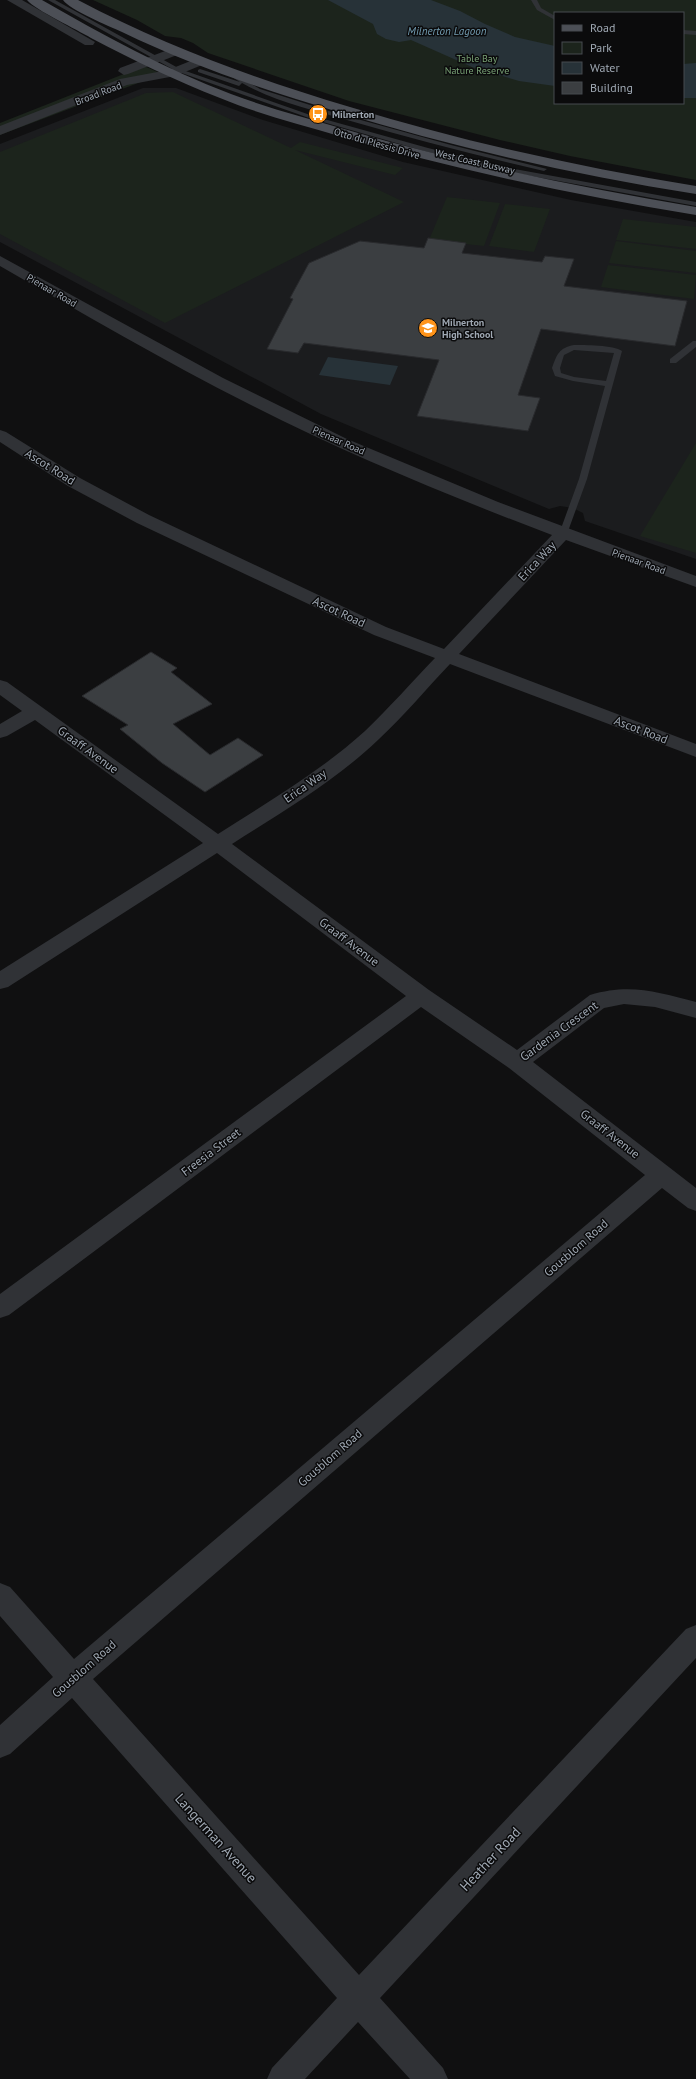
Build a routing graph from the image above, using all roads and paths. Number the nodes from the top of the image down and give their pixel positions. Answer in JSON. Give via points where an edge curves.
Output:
{"nodes":[{"id":1,"x":13,"y":0,"type":"edge"},
{"id":2,"x":33,"y":0,"type":"edge"},
{"id":3,"x":51,"y":0,"type":"edge"},
{"id":4,"x":69,"y":0,"type":"edge"},
{"id":5,"x":534,"y":0,"type":"edge"},
{"id":6,"x":554,"y":17,"type":"edge"},
{"id":7,"x":684,"y":32,"type":"edge"},
{"id":8,"x":696,"y":33,"type":"edge"},
{"id":9,"x":89,"y":42,"type":"dead end"},
{"id":10,"x":173,"y":52,"type":"junction"},
{"id":11,"x":152,"y":58,"type":"junction"},
{"id":12,"x":184,"y":68,"type":"junction"},
{"id":13,"x":232,"y":75,"type":"junction"},
{"id":14,"x":258,"y":90,"type":"junction"},
{"id":15,"x":49,"y":100,"type":"junction"},
{"id":16,"x":61,"y":107,"type":"junction"},
{"id":17,"x":0,"y":119,"type":"edge"},
{"id":18,"x":0,"y":131,"type":"edge"},
{"id":19,"x":696,"y":190,"type":"edge"},
{"id":20,"x":696,"y":198,"type":"edge"},
{"id":21,"x":696,"y":204,"type":"edge"},
{"id":22,"x":696,"y":211,"type":"edge"},
{"id":23,"x":0,"y":260,"type":"edge"},
{"id":24,"x":696,"y":343,"type":"edge"},
{"id":25,"x":673,"y":361,"type":"dead end"},
{"id":26,"x":608,"y":384,"type":"junction"},
{"id":27,"x":0,"y":435,"type":"edge"},
{"id":28,"x":562,"y":534,"type":"junction"},
{"id":29,"x":696,"y":582,"type":"edge"},
{"id":30,"x":446,"y":657,"type":"junction"},
{"id":31,"x":0,"y":686,"type":"edge"},
{"id":32,"x":35,"y":712,"type":"junction"},
{"id":33,"x":0,"y":732,"type":"edge"},
{"id":34,"x":696,"y":751,"type":"edge"},
{"id":35,"x":217,"y":843,"type":"junction"},
{"id":36,"x":0,"y":981,"type":"edge"},
{"id":37,"x":421,"y":996,"type":"junction"},
{"id":38,"x":696,"y":1010,"type":"edge"},
{"id":39,"x":516,"y":1062,"type":"junction"},
{"id":40,"x":661,"y":1175,"type":"junction"},
{"id":41,"x":696,"y":1201,"type":"edge"},
{"id":42,"x":0,"y":1308,"type":"edge"},
{"id":43,"x":0,"y":1596,"type":"edge"},
{"id":44,"x":696,"y":1638,"type":"edge"},
{"id":45,"x":74,"y":1677,"type":"junction"},
{"id":46,"x":0,"y":1744,"type":"edge"},
{"id":47,"x":359,"y":1999,"type":"junction"},
{"id":48,"x":283,"y":2079,"type":"edge"},
{"id":49,"x":432,"y":2079,"type":"edge"}],
"edges":[{"from":1,"to":9,"type":"street"},
{"from":2,"to":11,"type":"main road","name":"Otto du Plessis Drive"},
{"from":3,"to":11,"type":"lane","name":"West Coast Busway"},
{"from":4,"to":10,"type":"main road","name":"Otto du Plessis Drive"},
{"from":5,"to":6,"type":"lane","via":[[539,9]]},
{"from":7,"to":8,"type":"lane"},
{"from":10,"to":11,"type":"street","name":"Broad Road"},
{"from":10,"to":12,"type":"main road","name":"Otto du Plessis Drive"},
{"from":11,"to":12,"type":"main road","name":"Otto du Plessis Drive"},
{"from":11,"to":12,"type":"lane","name":"West Coast Busway"},
{"from":11,"to":15,"type":"street","name":"Broad Road"},
{"from":12,"to":13,"type":"main road","name":"Otto du Plessis Drive"},
{"from":12,"to":14,"type":"lane","name":"West Coast Busway"},
{"from":12,"to":16,"type":"street","name":"Broad Road","via":[[124,82]]},
{"from":12,"to":21,"type":"lane","name":"West Coast Busway","via":[[292,111],[426,150],[524,173]]},
{"from":12,"to":22,"type":"main road","name":"Otto du Plessis Drive","via":[[227,97],[420,155],[551,185]]},
{"from":13,"to":14,"type":"lane","name":"West Coast Busway"},
{"from":13,"to":19,"type":"main road","name":"Otto du Plessis Drive","via":[[452,141],[584,171]]},
{"from":14,"to":20,"type":"lane","name":"West Coast Busway","via":[[476,154],[573,176]]},
{"from":15,"to":16,"type":"street"},
{"from":15,"to":17,"type":"street","name":"Broad Road"},
{"from":16,"to":18,"type":"street","name":"Broad Road"},
{"from":23,"to":28,"type":"street","name":"Pienaar Road","via":[[156,349],[292,419],[441,486]]},
{"from":24,"to":25,"type":"lane"},
{"from":26,"to":26,"type":"lane","via":[[618,351],[579,347],[563,351],[556,368],[558,374]]},
{"from":26,"to":28,"type":"lane","via":[[583,479]]},
{"from":27,"to":30,"type":"street","name":"Ascot Road","via":[[74,482],[143,519],[380,631]]},
{"from":28,"to":29,"type":"street","name":"Pienaar Road"},
{"from":28,"to":30,"type":"street","name":"Erica Way"},
{"from":30,"to":34,"type":"street","name":"Ascot Road"},
{"from":30,"to":35,"type":"street","name":"Erica Way","via":[[372,735],[345,758],[292,796]]},
{"from":31,"to":32,"type":"street","name":"Graaff Avenue"},
{"from":32,"to":33,"type":"street"},
{"from":32,"to":35,"type":"street","name":"Graaff Avenue"},
{"from":35,"to":36,"type":"street","name":"Erica Way"},
{"from":35,"to":37,"type":"street","name":"Graaff Avenue"},
{"from":37,"to":39,"type":"street","name":"Graaff Avenue"},
{"from":37,"to":42,"type":"street","name":"Freesia Street"},
{"from":38,"to":39,"type":"street","name":"Gardenia Crescent","via":[[655,999],[624,996],[598,1000]]},
{"from":39,"to":40,"type":"street","name":"Graaff Avenue"},
{"from":40,"to":41,"type":"street","name":"Graaff Avenue"},
{"from":40,"to":45,"type":"street","name":"Gousblom Road"},
{"from":43,"to":45,"type":"street","name":"Langerman Avenue"},
{"from":44,"to":47,"type":"street","name":"Heather Road"},
{"from":45,"to":46,"type":"street","name":"Gousblom Road"},
{"from":45,"to":47,"type":"street","name":"Langerman Avenue"},
{"from":47,"to":48,"type":"street","name":"Heather Road"},
{"from":47,"to":49,"type":"street","name":"Langerman Avenue"}]}
